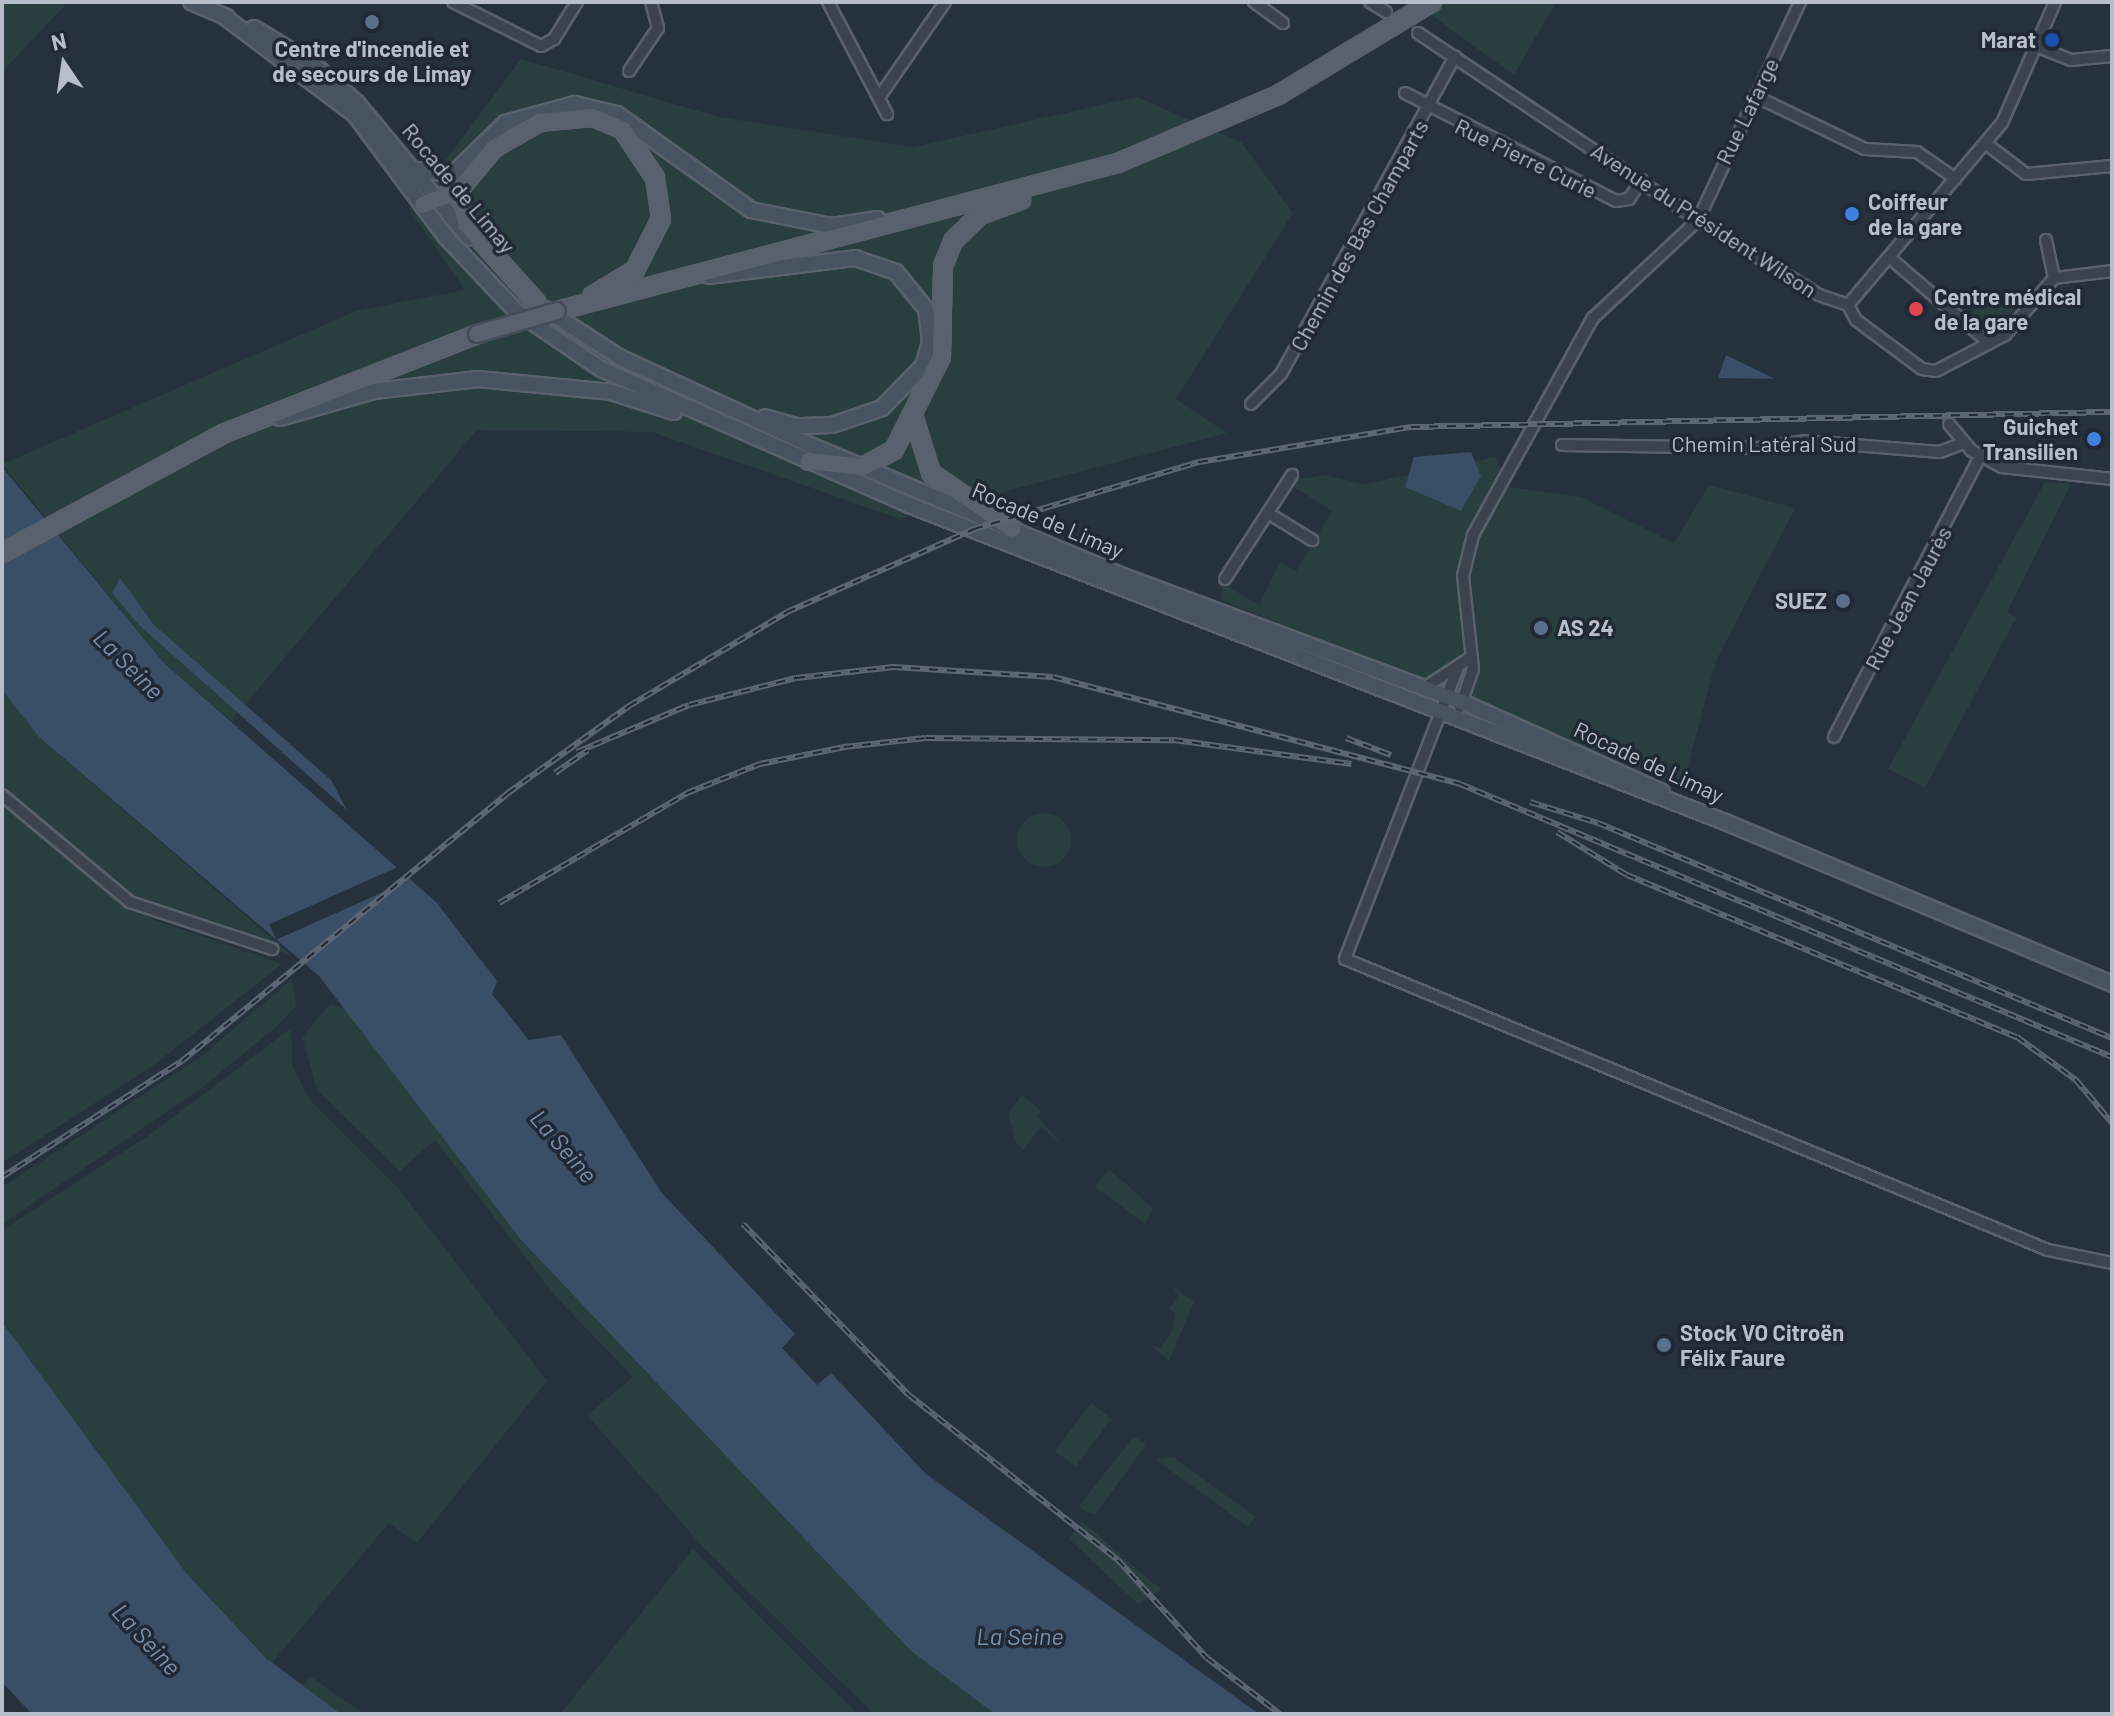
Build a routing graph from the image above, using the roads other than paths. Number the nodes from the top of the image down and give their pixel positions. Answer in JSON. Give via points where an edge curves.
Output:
{"nodes":[{"id":1,"x":191,"y":2,"type":"edge"},
{"id":2,"x":453,"y":2,"type":"edge"},
{"id":3,"x":577,"y":2,"type":"edge"},
{"id":4,"x":651,"y":2,"type":"edge"},
{"id":5,"x":828,"y":2,"type":"edge"},
{"id":6,"x":945,"y":2,"type":"edge"},
{"id":7,"x":1254,"y":2,"type":"edge"},
{"id":8,"x":1370,"y":2,"type":"edge"},
{"id":9,"x":1432,"y":2,"type":"edge"},
{"id":10,"x":1800,"y":2,"type":"edge"},
{"id":11,"x":2055,"y":2,"type":"edge"},
{"id":12,"x":1386,"y":12,"type":"dead end"},
{"id":13,"x":222,"y":15,"type":"junction"},
{"id":14,"x":1283,"y":23,"type":"dead end"},
{"id":15,"x":1418,"y":33,"type":"dead end"},
{"id":16,"x":2036,"y":46,"type":"junction"},
{"id":17,"x":1455,"y":56,"type":"junction"},
{"id":18,"x":2112,"y":56,"type":"edge"},
{"id":19,"x":629,"y":71,"type":"dead end"},
{"id":20,"x":1405,"y":93,"type":"dead end"},
{"id":21,"x":880,"y":96,"type":"junction"},
{"id":22,"x":1755,"y":96,"type":"junction"},
{"id":23,"x":1428,"y":110,"type":"junction"},
{"id":24,"x":887,"y":114,"type":"dead end"},
{"id":25,"x":1985,"y":143,"type":"junction"},
{"id":26,"x":2112,"y":166,"type":"edge"},
{"id":27,"x":415,"y":170,"type":"junction"},
{"id":28,"x":1067,"y":179,"type":"junction"},
{"id":29,"x":1956,"y":179,"type":"junction"},
{"id":30,"x":1642,"y":180,"type":"junction"},
{"id":31,"x":456,"y":182,"type":"junction"},
{"id":32,"x":985,"y":200,"type":"junction"},
{"id":33,"x":431,"y":202,"type":"junction"},
{"id":34,"x":1698,"y":220,"type":"junction"},
{"id":35,"x":2046,"y":240,"type":"dead end"},
{"id":36,"x":1890,"y":258,"type":"junction"},
{"id":37,"x":2112,"y":271,"type":"edge"},
{"id":38,"x":702,"y":277,"type":"junction"},
{"id":39,"x":2054,"y":278,"type":"junction"},
{"id":40,"x":537,"y":303,"type":"junction"},
{"id":41,"x":1848,"y":305,"type":"junction"},
{"id":42,"x":561,"y":310,"type":"junction"},
{"id":43,"x":1989,"y":343,"type":"junction"},
{"id":44,"x":689,"y":391,"type":"junction"},
{"id":45,"x":1251,"y":404,"type":"dead end"},
{"id":46,"x":914,"y":418,"type":"junction"},
{"id":47,"x":1949,"y":424,"type":"dead end"},
{"id":48,"x":225,"y":433,"type":"junction"},
{"id":49,"x":1964,"y":443,"type":"junction"},
{"id":50,"x":769,"y":444,"type":"junction"},
{"id":51,"x":1562,"y":445,"type":"dead end"},
{"id":52,"x":1980,"y":457,"type":"junction"},
{"id":53,"x":809,"y":461,"type":"junction"},
{"id":54,"x":863,"y":467,"type":"junction"},
{"id":55,"x":1292,"y":475,"type":"dead end"},
{"id":56,"x":2112,"y":479,"type":"edge"},
{"id":57,"x":1268,"y":513,"type":"junction"},
{"id":58,"x":1013,"y":529,"type":"junction"},
{"id":59,"x":1312,"y":540,"type":"dead end"},
{"id":60,"x":2,"y":553,"type":"edge"},
{"id":61,"x":1225,"y":579,"type":"dead end"},
{"id":62,"x":1470,"y":658,"type":"junction"},
{"id":63,"x":1457,"y":670,"type":"junction"},
{"id":64,"x":1424,"y":688,"type":"junction"},
{"id":65,"x":1453,"y":707,"type":"junction"},
{"id":66,"x":1834,"y":737,"type":"dead end"},
{"id":67,"x":2,"y":795,"type":"edge"},
{"id":68,"x":272,"y":949,"type":"dead end"},
{"id":69,"x":2112,"y":984,"type":"edge"},
{"id":70,"x":2080,"y":1258,"type":"junction"},
{"id":71,"x":2112,"y":1263,"type":"edge"},
{"id":72,"x":2112,"y":1271,"type":"edge"}],
"edges":[{"from":1,"to":13,"type":"main road","name":"Rocade de Limay"},
{"from":2,"to":3,"type":"street","via":[[547,44]]},
{"from":4,"to":19,"type":"street","via":[[658,28]]},
{"from":5,"to":21,"type":"street"},
{"from":6,"to":21,"type":"street"},
{"from":7,"to":14,"type":"street"},
{"from":8,"to":12,"type":"street"},
{"from":9,"to":28,"type":"main road","via":[[1278,95]]},
{"from":10,"to":22,"type":"street","name":"Rue Lafarge"},
{"from":11,"to":16,"type":"street"},
{"from":13,"to":27,"type":"main road","name":"Rocade de Limay","via":[[312,63]]},
{"from":13,"to":33,"type":"main road","name":"Rocade de Limay","via":[[355,115]]},
{"from":15,"to":17,"type":"street","name":"Avenue du Président Wilson"},
{"from":16,"to":18,"type":"street","via":[[2071,60]]},
{"from":16,"to":25,"type":"street","via":[[2009,112]]},
{"from":17,"to":23,"type":"street","name":"Chemin des Bas Champarts"},
{"from":17,"to":30,"type":"street","name":"Avenue du Président Wilson"},
{"from":20,"to":23,"type":"street","name":"Rue Pierre Curie"},
{"from":21,"to":24,"type":"street"},
{"from":22,"to":29,"type":"street","via":[[1865,149],[1917,152]]},
{"from":22,"to":34,"type":"street","name":"Rue Lafarge"},
{"from":23,"to":30,"type":"street","name":"Rue Pierre Curie","via":[[1616,201],[1629,199]]},
{"from":23,"to":45,"type":"street","name":"Chemin des Bas Champarts","via":[[1281,374]]},
{"from":25,"to":26,"type":"street","via":[[2026,174]]},
{"from":25,"to":29,"type":"street"},
{"from":27,"to":31,"type":"main road"},
{"from":27,"to":33,"type":"main road","name":"Rocade de Limay"},
{"from":28,"to":32,"type":"main road"},
{"from":28,"to":46,"type":"main road","via":[[980,215],[953,241],[943,266],[941,357]]},
{"from":29,"to":36,"type":"street"},
{"from":30,"to":34,"type":"street","name":"Avenue du Président Wilson"},
{"from":31,"to":32,"type":"main road","via":[[505,123],[575,104],[617,114],[729,198],[781,219],[832,226]]},
{"from":31,"to":33,"type":"main road"},
{"from":31,"to":40,"type":"main road","via":[[466,224]]},
{"from":31,"to":42,"type":"main road","via":[[494,148],[539,122],[593,117],[635,142],[661,192],[659,230],[622,282]]},
{"from":32,"to":38,"type":"main road"},
{"from":33,"to":40,"type":"main road","name":"Rocade de Limay"},
{"from":33,"to":50,"type":"main road","name":"Rocade de Limay","via":[[549,339]]},
{"from":34,"to":41,"type":"street","name":"Avenue du Président Wilson","via":[[1819,295]]},
{"from":34,"to":62,"type":"street","via":[[1593,318],[1473,535],[1463,576]]},
{"from":35,"to":39,"type":"street"},
{"from":36,"to":41,"type":"street"},
{"from":36,"to":43,"type":"street"},
{"from":37,"to":39,"type":"street"},
{"from":38,"to":42,"type":"main road"},
{"from":38,"to":44,"type":"main road","via":[[814,260],[871,261],[918,294],[930,342],[904,391],[864,416],[832,425],[796,426]]},
{"from":39,"to":43,"type":"street","name":"Avenue du Président Wilson"},
{"from":40,"to":44,"type":"main road","name":"Rocade de Limay","via":[[592,341]]},
{"from":41,"to":43,"type":"street","name":"Avenue du Président Wilson","via":[[1856,320],[1922,369],[1936,371]]},
{"from":42,"to":48,"type":"main road","bridge":true,"via":[[477,334]]},
{"from":44,"to":54,"type":"main road","name":"Rocade de Limay"},
{"from":46,"to":54,"type":"main road","via":[[894,450]]},
{"from":46,"to":58,"type":"main road","via":[[931,473]]},
{"from":47,"to":49,"type":"street"},
{"from":48,"to":50,"type":"main road","via":[[374,391],[509,379],[611,392]]},
{"from":48,"to":60,"type":"main road","via":[[131,478]]},
{"from":49,"to":51,"type":"street","name":"Chemin Latéral Sud","via":[[1940,452],[1805,441],[1758,448]]},
{"from":49,"to":52,"type":"street"},
{"from":50,"to":53,"type":"main road","name":"Rocade de Limay"},
{"from":52,"to":56,"type":"street","via":[[2013,469]]},
{"from":52,"to":66,"type":"street","name":"Rue Jean Jaurès"},
{"from":53,"to":54,"type":"main road"},
{"from":53,"to":65,"type":"main road","name":"Rocade de Limay"},
{"from":54,"to":58,"type":"main road","name":"Rocade de Limay"},
{"from":55,"to":57,"type":"street"},
{"from":57,"to":59,"type":"street"},
{"from":57,"to":61,"type":"street"},
{"from":58,"to":64,"type":"main road","name":"Rocade de Limay"},
{"from":62,"to":63,"type":"street"},
{"from":62,"to":65,"type":"street"},
{"from":63,"to":64,"type":"street"},
{"from":63,"to":65,"type":"street"},
{"from":64,"to":65,"type":"main road","name":"Rocade de Limay"},
{"from":65,"to":69,"type":"main road","name":"Rocade de Limay"},
{"from":65,"to":70,"type":"street","via":[[1345,959]]},
{"from":67,"to":68,"type":"street","via":[[130,902]]},
{"from":70,"to":71,"type":"street"},
{"from":70,"to":72,"type":"street"}]}
